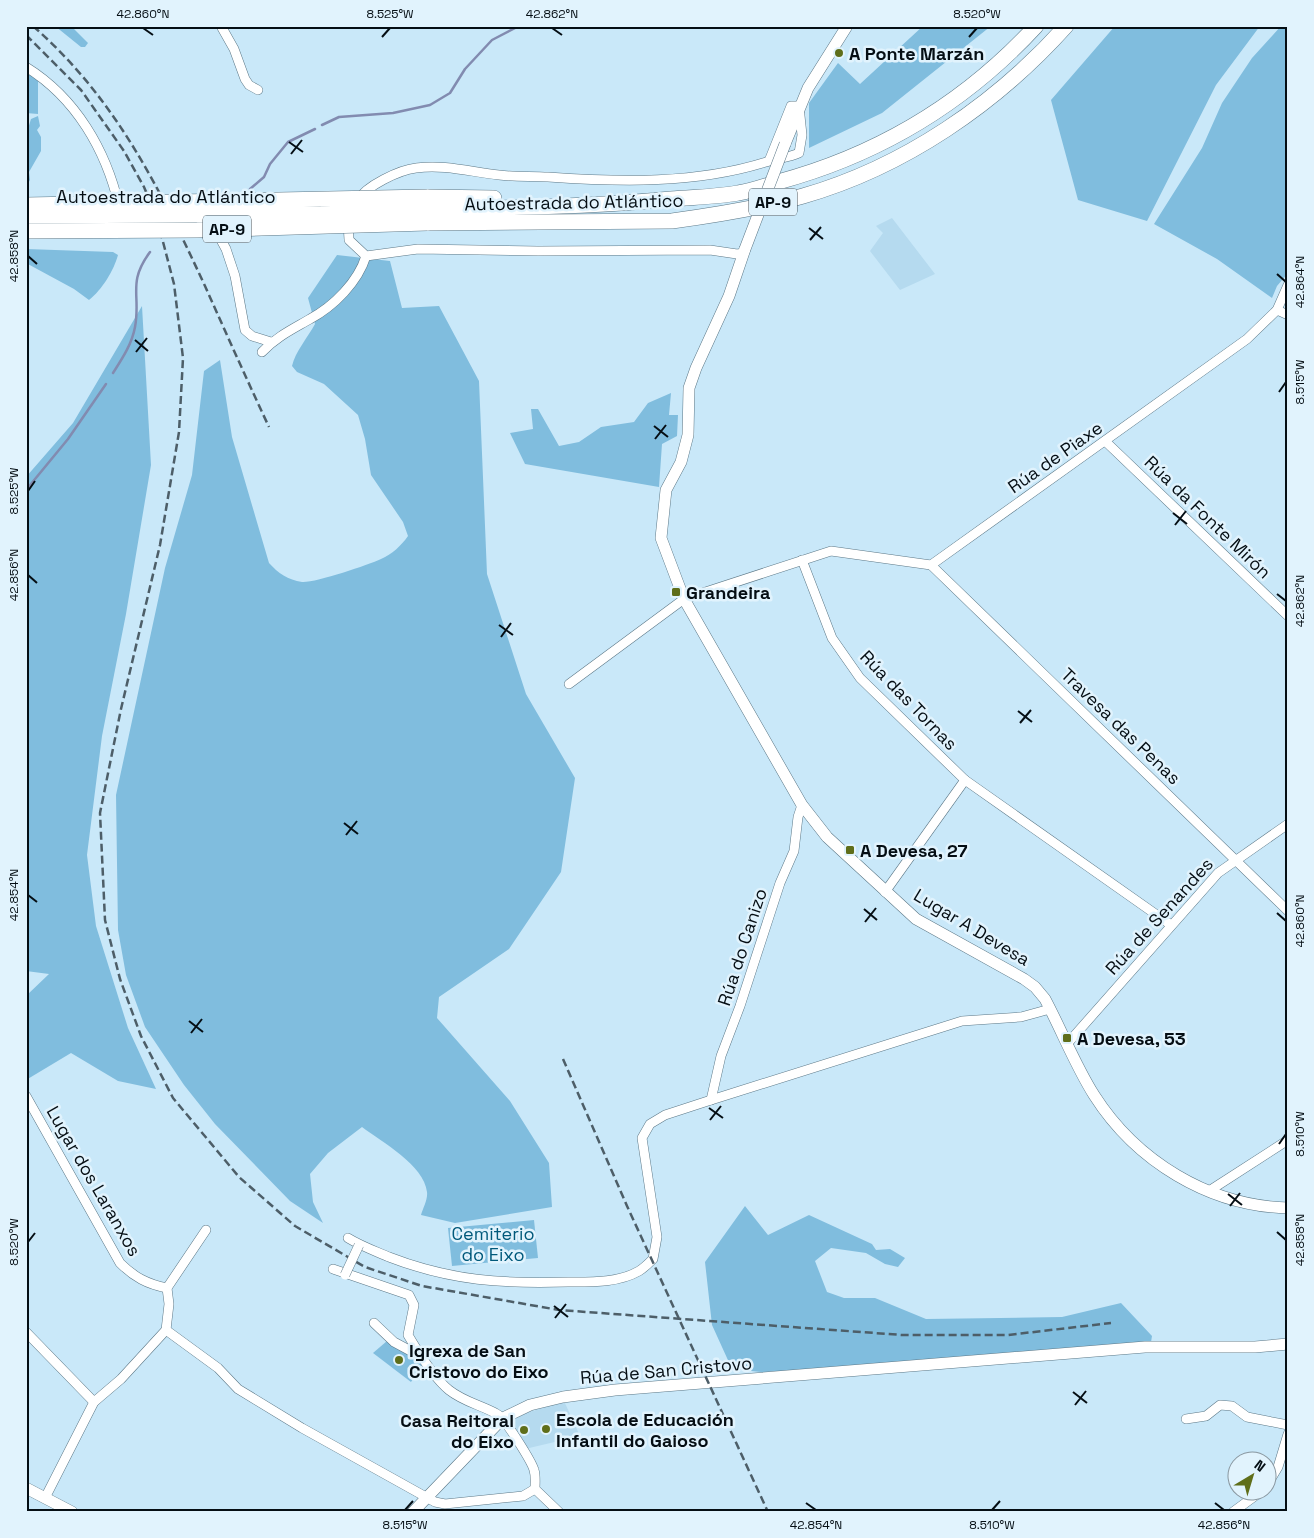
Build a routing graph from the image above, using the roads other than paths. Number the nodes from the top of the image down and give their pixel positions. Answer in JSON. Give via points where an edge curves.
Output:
{"nodes":[{"id":1,"x":221,"y":26,"type":"edge"},
{"id":2,"x":847,"y":26,"type":"edge"},
{"id":3,"x":1036,"y":26,"type":"edge"},
{"id":4,"x":1066,"y":26,"type":"edge"},
{"id":5,"x":26,"y":66,"type":"edge"},
{"id":6,"x":258,"y":90,"type":"dead end"},
{"id":7,"x":799,"y":106,"type":"junction"},
{"id":8,"x":769,"y":161,"type":"junction"},
{"id":9,"x":26,"y":205,"type":"edge"},
{"id":10,"x":427,"y":210,"type":"junction"},
{"id":11,"x":26,"y":216,"type":"edge"},
{"id":12,"x":26,"y":231,"type":"edge"},
{"id":13,"x":744,"y":251,"type":"junction"},
{"id":14,"x":366,"y":256,"type":"junction"},
{"id":15,"x":1288,"y":285,"type":"edge"},
{"id":16,"x":1277,"y":310,"type":"junction"},
{"id":17,"x":1288,"y":315,"type":"edge"},
{"id":18,"x":271,"y":342,"type":"junction"},
{"id":19,"x":262,"y":352,"type":"dead end"},
{"id":20,"x":1105,"y":441,"type":"junction"},
{"id":21,"x":802,"y":560,"type":"junction"},
{"id":22,"x":931,"y":565,"type":"junction"},
{"id":23,"x":684,"y":599,"type":"junction"},
{"id":24,"x":1288,"y":616,"type":"edge"},
{"id":25,"x":569,"y":684,"type":"dead end"},
{"id":26,"x":965,"y":780,"type":"junction"},
{"id":27,"x":802,"y":805,"type":"junction"},
{"id":28,"x":1288,"y":824,"type":"edge"},
{"id":29,"x":1235,"y":860,"type":"junction"},
{"id":30,"x":885,"y":892,"type":"junction"},
{"id":31,"x":1288,"y":911,"type":"edge"},
{"id":32,"x":1171,"y":925,"type":"junction"},
{"id":33,"x":1050,"y":1009,"type":"junction"},
{"id":34,"x":1067,"y":1044,"type":"junction"},
{"id":35,"x":26,"y":1096,"type":"edge"},
{"id":36,"x":711,"y":1100,"type":"junction"},
{"id":37,"x":1288,"y":1140,"type":"edge"},
{"id":38,"x":1209,"y":1191,"type":"junction"},
{"id":39,"x":1288,"y":1208,"type":"edge"},
{"id":40,"x":206,"y":1230,"type":"dead end"},
{"id":41,"x":348,"y":1238,"type":"dead end"},
{"id":42,"x":360,"y":1245,"type":"junction"},
{"id":43,"x":333,"y":1269,"type":"dead end"},
{"id":44,"x":345,"y":1275,"type":"junction"},
{"id":45,"x":166,"y":1288,"type":"junction"},
{"id":46,"x":374,"y":1323,"type":"dead end"},
{"id":47,"x":166,"y":1330,"type":"junction"},
{"id":48,"x":27,"y":1333,"type":"edge"},
{"id":49,"x":1288,"y":1344,"type":"edge"},
{"id":50,"x":420,"y":1356,"type":"junction"},
{"id":51,"x":94,"y":1402,"type":"junction"},
{"id":52,"x":503,"y":1418,"type":"junction"},
{"id":53,"x":1186,"y":1419,"type":"dead end"},
{"id":54,"x":1288,"y":1426,"type":"edge"},
{"id":55,"x":1288,"y":1434,"type":"edge"},
{"id":56,"x":1276,"y":1470,"type":"edge"},
{"id":57,"x":26,"y":1488,"type":"edge"},
{"id":58,"x":535,"y":1489,"type":"junction"},
{"id":59,"x":428,"y":1497,"type":"junction"},
{"id":60,"x":45,"y":1498,"type":"junction"},
{"id":61,"x":1249,"y":1500,"type":"edge"},
{"id":62,"x":72,"y":1512,"type":"edge"},
{"id":63,"x":413,"y":1512,"type":"edge"},
{"id":64,"x":559,"y":1512,"type":"edge"},
{"id":65,"x":1233,"y":1512,"type":"edge"}],
"edges":[{"from":1,"to":6,"type":"street","via":[[245,79]]},
{"from":2,"to":7,"type":"street","name":"Lugar A Devesa"},
{"from":3,"to":10,"type":"highway","name":"Autoestrada do Atlántico","number":"AP-9","via":[[1016,48],[967,90],[914,126],[874,148],[809,174],[739,193],[618,204]]},
{"from":4,"to":10,"type":"highway","name":"Autoestrada do Atlántico","number":"AP-9","via":[[980,107],[924,144],[886,164],[804,196],[672,221]]},
{"from":5,"to":18,"type":"street","via":[[71,104],[84,120],[104,163],[122,220],[202,221],[212,224],[226,249],[235,276],[245,330],[252,336]]},
{"from":7,"to":8,"type":"street","via":[[792,106]]},
{"from":7,"to":8,"type":"street","via":[[802,135],[799,153]]},
{"from":7,"to":13,"type":"street","name":"Lugar A Devesa","bridge":true},
{"from":8,"to":14,"type":"street","via":[[734,171],[627,180],[500,176],[457,168],[414,168],[377,183],[362,193],[348,218],[349,240]]},
{"from":9,"to":10,"type":"highway","bridge":true},
{"from":10,"to":11,"type":"highway","name":"Autoestrada do Atlántico","number":"AP-9","bridge":true},
{"from":10,"to":12,"type":"highway","name":"Autoestrada do Atlántico","number":"AP-9","bridge":true,"via":[[197,230]]},
{"from":13,"to":14,"type":"street","via":[[736,254],[710,250],[418,249]]},
{"from":13,"to":23,"type":"street","name":"Lugar A Devesa","via":[[729,296],[689,388],[688,435],[681,462],[666,490],[661,538]]},
{"from":14,"to":18,"type":"street","via":[[362,270],[332,305]]},
{"from":15,"to":16,"type":"street","name":"Rúa de Piaxe"},
{"from":16,"to":17,"type":"street"},
{"from":16,"to":20,"type":"street","name":"Rúa de Piaxe","via":[[1247,339]]},
{"from":18,"to":19,"type":"street"},
{"from":20,"to":22,"type":"street","name":"Rúa de Piaxe"},
{"from":20,"to":24,"type":"street","name":"Rúa da Fonte Mirón"},
{"from":21,"to":22,"type":"street","via":[[831,551]]},
{"from":21,"to":23,"type":"street"},
{"from":21,"to":26,"type":"street","name":"Rúa das Tornas","via":[[832,638],[860,678]]},
{"from":22,"to":29,"type":"street","name":"Travesa das Penas"},
{"from":23,"to":25,"type":"street"},
{"from":23,"to":27,"type":"street","name":"Lugar A Devesa"},
{"from":26,"to":30,"type":"street"},
{"from":26,"to":32,"type":"street","name":"Rúa das Tornas"},
{"from":27,"to":30,"type":"street","name":"Lugar A Devesa","via":[[827,837]]},
{"from":27,"to":36,"type":"street","name":"Rúa do Canizo","via":[[794,852],[780,883],[721,1056]]},
{"from":28,"to":29,"type":"street","name":"Rúa de Senandes"},
{"from":29,"to":31,"type":"street","name":"Travesa das Penas"},
{"from":29,"to":32,"type":"street","name":"Rúa de Senandes","via":[[1214,877]]},
{"from":30,"to":33,"type":"street","name":"Lugar A Devesa","via":[[924,924],[1031,983]]},
{"from":32,"to":34,"type":"street","name":"Rúa de Senandes"},
{"from":33,"to":34,"type":"street","name":"Lugar A Devesa"},
{"from":33,"to":36,"type":"street","via":[[1021,1017],[962,1021]]},
{"from":34,"to":38,"type":"street","name":"Lugar A Devesa","via":[[1095,1096],[1133,1141],[1161,1166]]},
{"from":35,"to":45,"type":"street","name":"Lugar dos Laranxos","via":[[120,1263],[134,1276]]},
{"from":36,"to":42,"type":"street","via":[[665,1115],[650,1124],[642,1138],[657,1237],[653,1259],[638,1271],[616,1279],[590,1282],[490,1282],[407,1264]]},
{"from":37,"to":38,"type":"street"},
{"from":38,"to":39,"type":"street","name":"Lugar A Devesa","via":[[1238,1202]]},
{"from":40,"to":45,"type":"street"},
{"from":41,"to":42,"type":"street"},
{"from":42,"to":44,"type":"street","bridge":true},
{"from":43,"to":44,"type":"street"},
{"from":44,"to":50,"type":"street","via":[[367,1279],[409,1295],[414,1305],[408,1335]]},
{"from":45,"to":47,"type":"street","via":[[169,1304]]},
{"from":46,"to":50,"type":"street","via":[[394,1342]]},
{"from":47,"to":51,"type":"street","via":[[121,1379]]},
{"from":47,"to":59,"type":"street","via":[[218,1368],[238,1389]]},
{"from":48,"to":51,"type":"street"},
{"from":49,"to":52,"type":"street","name":"Rúa de San Cristovo","via":[[1145,1347],[615,1390],[530,1405]]},
{"from":50,"to":52,"type":"street","via":[[448,1390]]},
{"from":51,"to":60,"type":"street"},
{"from":52,"to":58,"type":"street","via":[[521,1449],[527,1453],[535,1472]]},
{"from":52,"to":59,"type":"street","name":"Rúa de San Cristovo"},
{"from":53,"to":54,"type":"street","via":[[1206,1416],[1220,1404],[1226,1404],[1247,1417]]},
{"from":55,"to":56,"type":"street"},
{"from":57,"to":60,"type":"street"},
{"from":58,"to":59,"type":"street","via":[[523,1496],[445,1504]]},
{"from":58,"to":64,"type":"street"},
{"from":59,"to":63,"type":"street","name":"Rúa de San Cristovo"},
{"from":60,"to":62,"type":"street"},
{"from":61,"to":65,"type":"street"}]}
